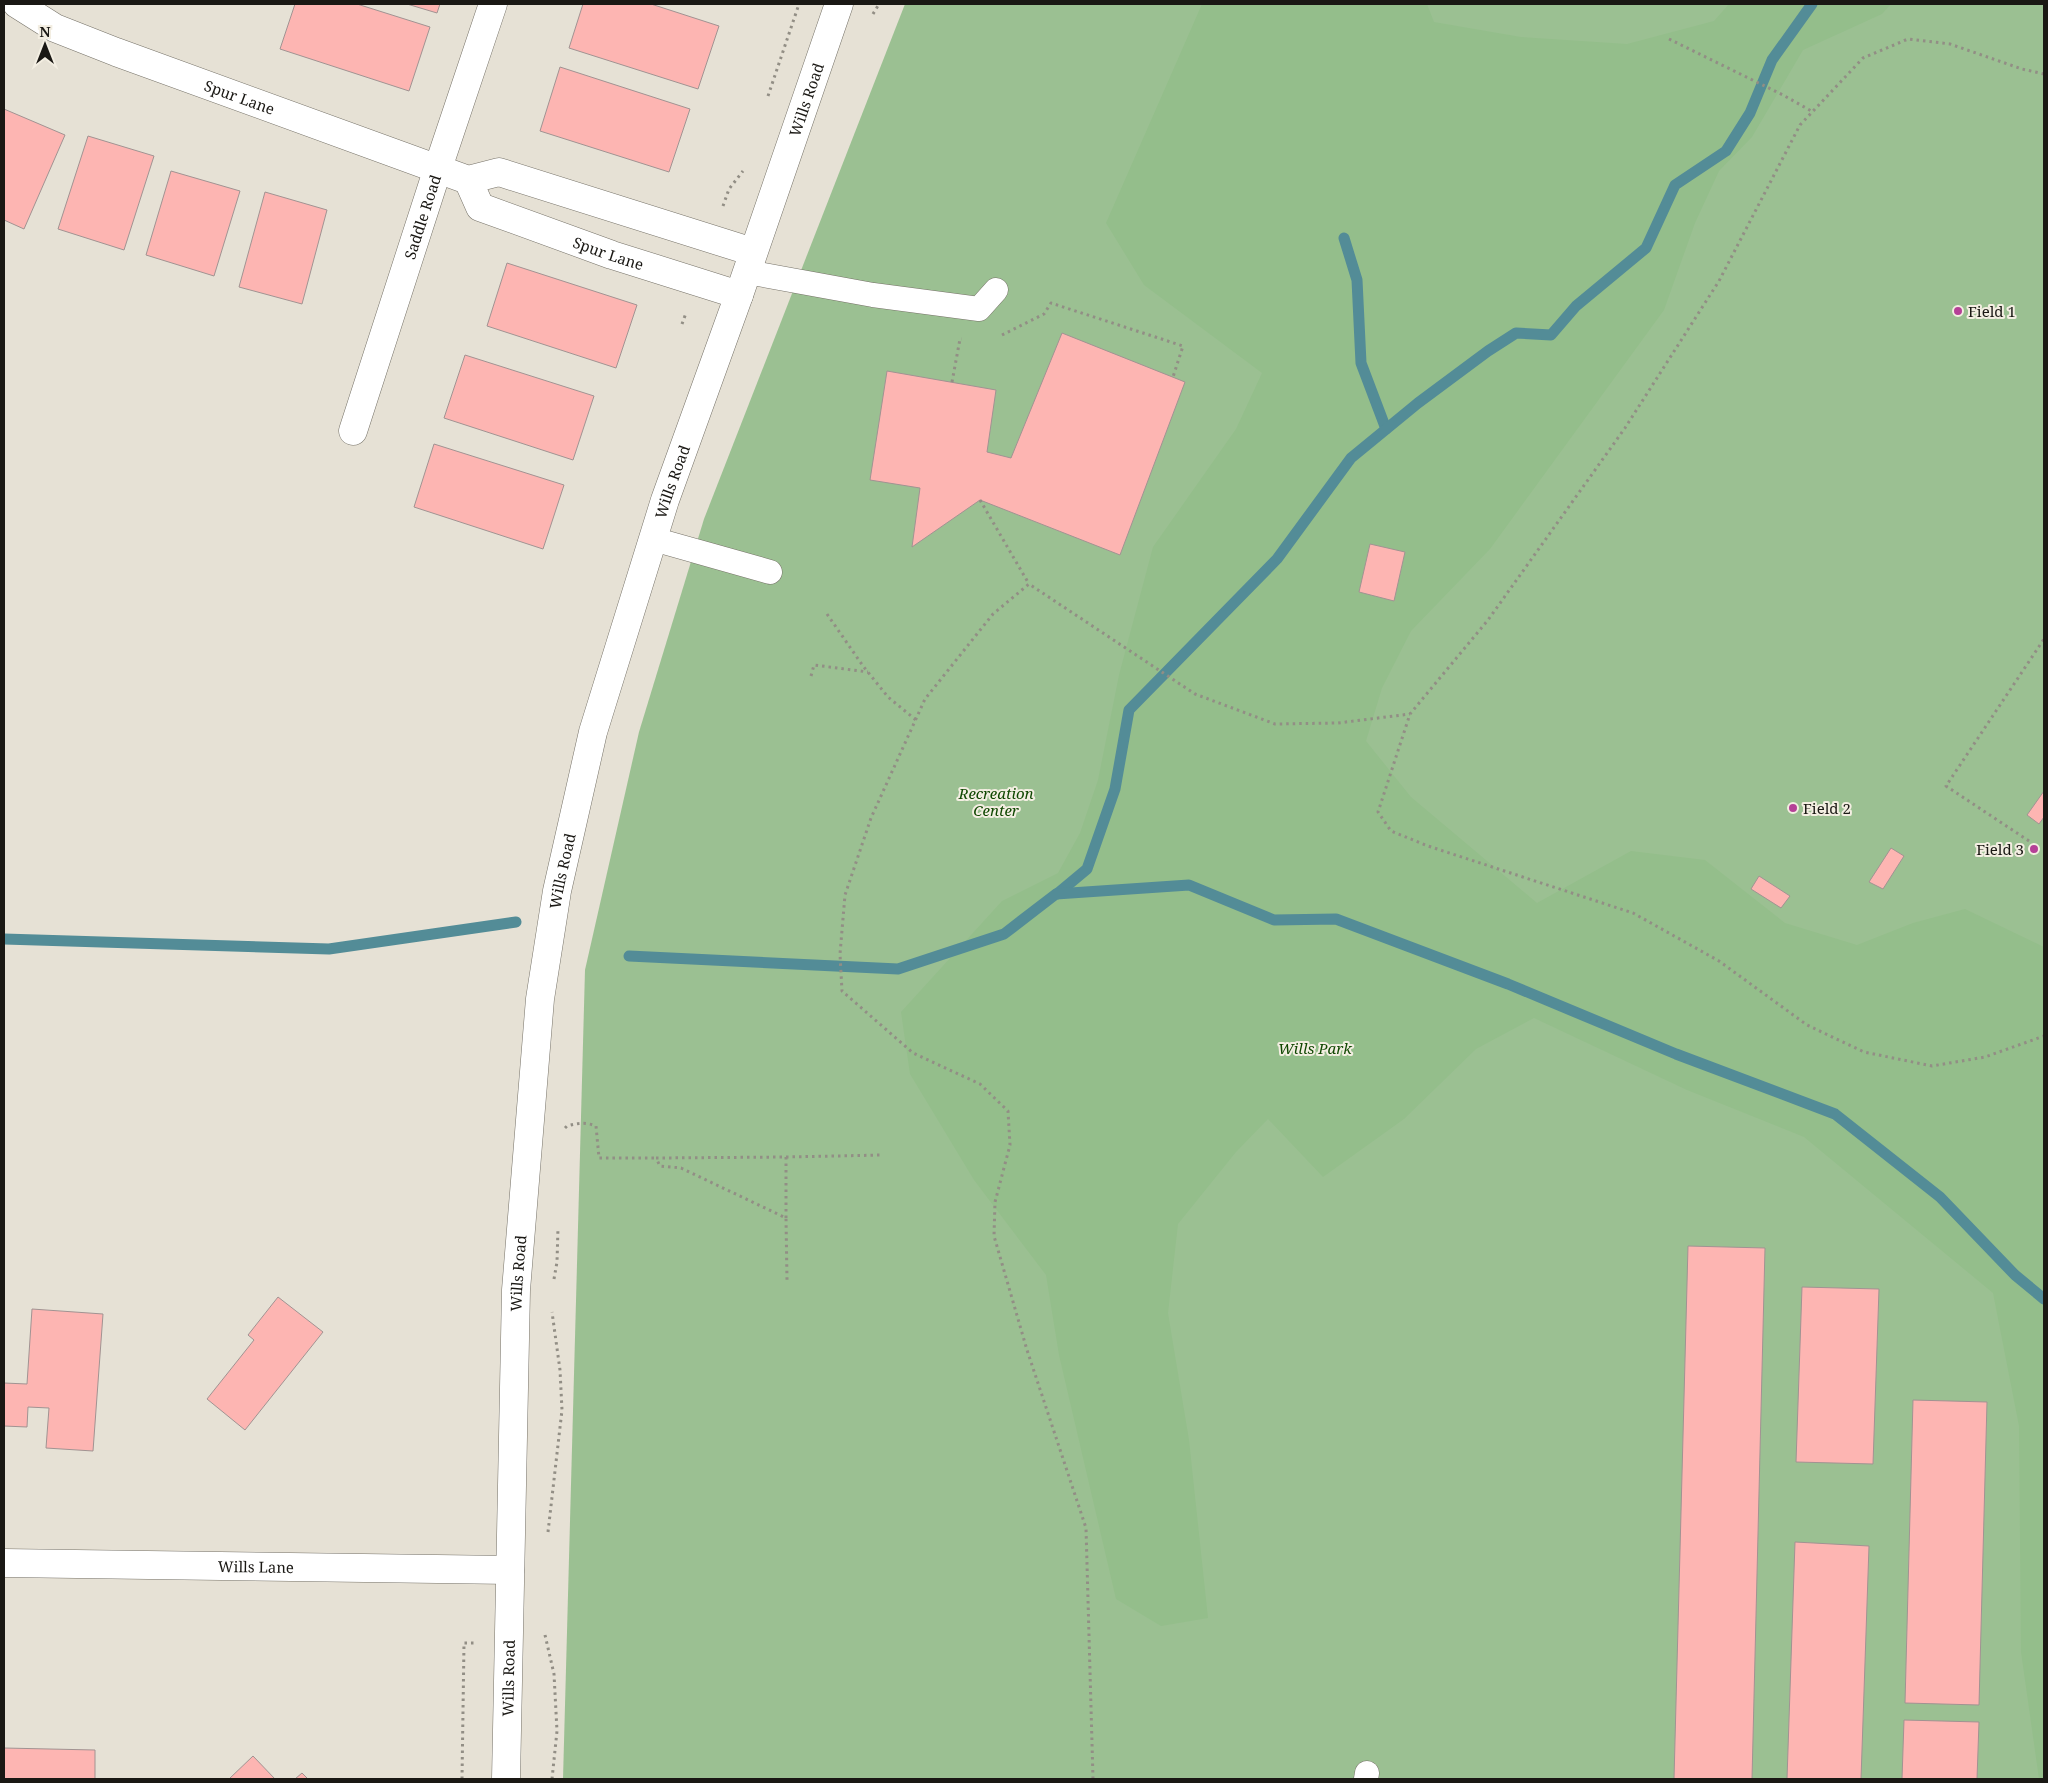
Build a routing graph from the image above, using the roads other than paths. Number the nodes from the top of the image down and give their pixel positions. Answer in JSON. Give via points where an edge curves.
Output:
{"nodes":[{"id":1,"x":17,"y":4,"type":"edge"},
{"id":2,"x":493,"y":4,"type":"edge"},
{"id":3,"x":838,"y":4,"type":"edge"},
{"id":4,"x":438,"y":168,"type":"junction"},
{"id":5,"x":468,"y":180,"type":"junction"},
{"id":6,"x":746,"y":273,"type":"junction"},
{"id":7,"x":996,"y":290,"type":"dead end"},
{"id":8,"x":353,"y":431,"type":"dead end"},
{"id":9,"x":653,"y":539,"type":"junction"},
{"id":10,"x":770,"y":572,"type":"dead end"},
{"id":11,"x":4,"y":1564,"type":"edge"},
{"id":12,"x":510,"y":1570,"type":"junction"},
{"id":13,"x":506,"y":1779,"type":"edge"}],
"edges":[{"from":1,"to":4,"type":"street","name":"Spur Lane","via":[[55,28],[116,52]]},
{"from":2,"to":4,"type":"street","name":"Saddle Road"},
{"from":3,"to":6,"type":"street","name":"Wills Road"},
{"from":4,"to":5,"type":"street","name":"Spur Lane"},
{"from":4,"to":8,"type":"street","name":"Saddle Road"},
{"from":5,"to":6,"type":"street","via":[[499,172],[712,238]]},
{"from":5,"to":6,"type":"street","name":"Spur Lane","via":[[480,207],[612,255],[697,282]]},
{"from":6,"to":7,"type":"lane","via":[[873,296],[978,309]]},
{"from":6,"to":9,"type":"street","name":"Wills Road"},
{"from":9,"to":10,"type":"lane"},
{"from":9,"to":12,"type":"street","name":"Wills Road","via":[[593,732],[557,891],[540,999],[516,1290]]},
{"from":11,"to":12,"type":"street","name":"Wills Lane"},
{"from":12,"to":13,"type":"street","name":"Wills Road"}]}
